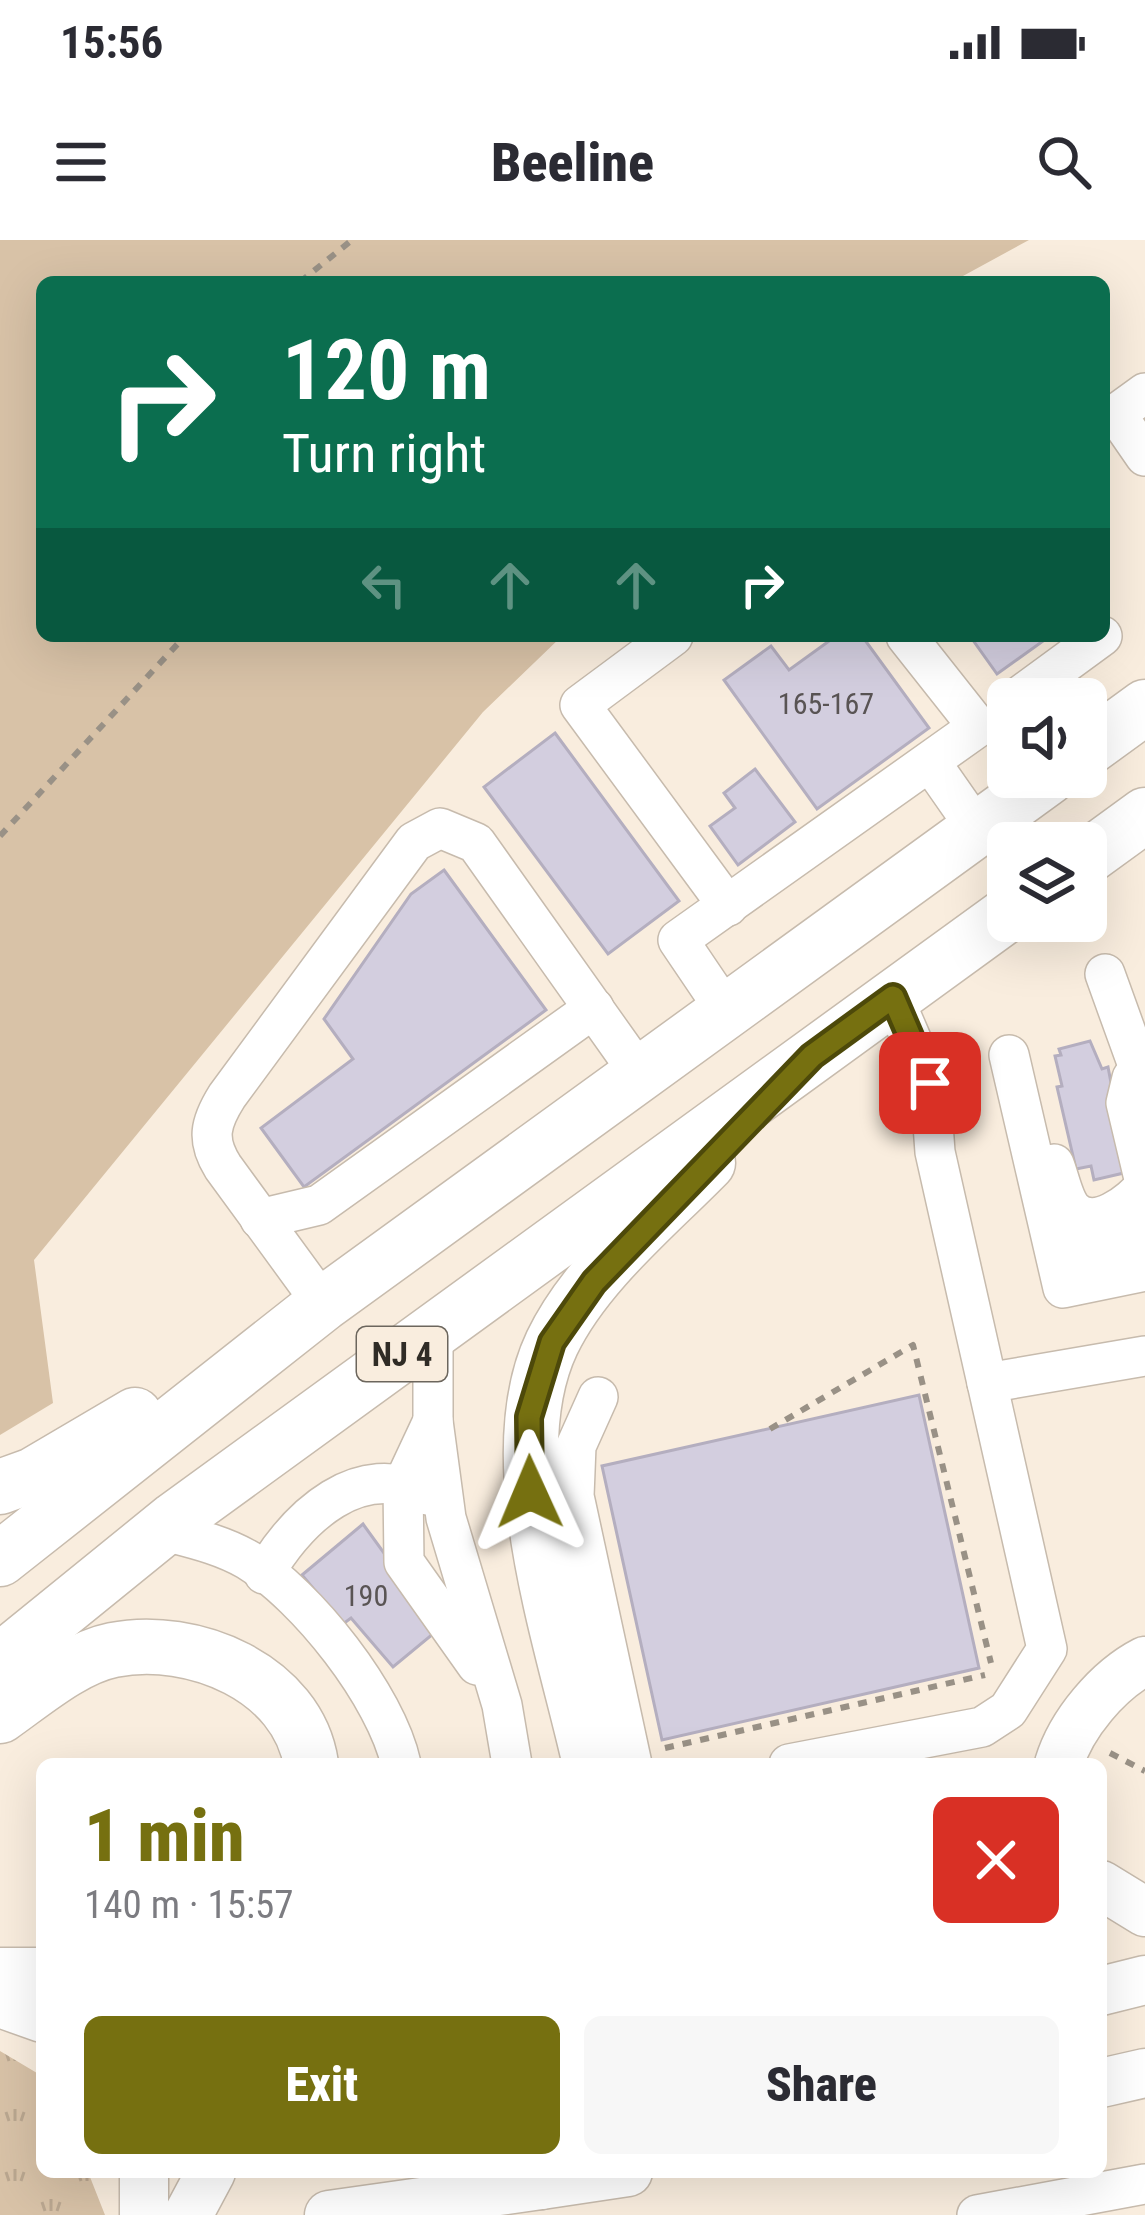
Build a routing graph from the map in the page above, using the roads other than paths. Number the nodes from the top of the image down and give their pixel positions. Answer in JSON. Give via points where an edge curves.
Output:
{"nodes":[{"id":1,"x":1145,"y":393,"type":"edge"},
{"id":2,"x":1145,"y":456,"type":"edge"},
{"id":3,"x":665,"y":642,"type":"edge"},
{"id":4,"x":914,"y":642,"type":"edge"},
{"id":5,"x":1094,"y":642,"type":"edge"},
{"id":6,"x":1046,"y":678,"type":"edge"},
{"id":7,"x":987,"y":698,"type":"edge"},
{"id":8,"x":1145,"y":707,"type":"edge"},
{"id":9,"x":987,"y":722,"type":"edge"},
{"id":10,"x":1107,"y":735,"type":"edge"},
{"id":11,"x":931,"y":764,"type":"junction"},
{"id":12,"x":1020,"y":798,"type":"edge"},
{"id":13,"x":976,"y":829,"type":"junction"},
{"id":14,"x":1142,"y":829,"type":"edge"},
{"id":15,"x":1107,"y":847,"type":"edge"},
{"id":16,"x":728,"y":906,"type":"junction"},
{"id":17,"x":987,"y":929,"type":"edge"},
{"id":18,"x":1106,"y":974,"type":"dead end"},
{"id":19,"x":893,"y":997,"type":"junction"},
{"id":20,"x":594,"y":1008,"type":"junction"},
{"id":21,"x":726,"y":1011,"type":"junction"},
{"id":22,"x":1009,"y":1055,"type":"dead end"},
{"id":23,"x":812,"y":1056,"type":"junction"},
{"id":24,"x":1136,"y":1060,"type":"junction"},
{"id":25,"x":640,"y":1074,"type":"junction"},
{"id":26,"x":1145,"y":1105,"type":"edge"},
{"id":27,"x":1022,"y":1110,"type":"junction"},
{"id":28,"x":1145,"y":1184,"type":"edge"},
{"id":29,"x":1042,"y":1199,"type":"junction"},
{"id":30,"x":260,"y":1219,"type":"junction"},
{"id":31,"x":1145,"y":1230,"type":"edge"},
{"id":32,"x":1145,"y":1271,"type":"edge"},
{"id":33,"x":323,"y":1304,"type":"junction"},
{"id":34,"x":433,"y":1331,"type":"junction"},
{"id":35,"x":1145,"y":1356,"type":"edge"},
{"id":36,"x":987,"y":1383,"type":"junction"},
{"id":37,"x":598,"y":1396,"type":"dead end"},
{"id":38,"x":433,"y":1421,"type":"junction"},
{"id":39,"x":404,"y":1485,"type":"junction"},
{"id":40,"x":0,"y":1487,"type":"edge"},
{"id":41,"x":445,"y":1509,"type":"junction"},
{"id":42,"x":161,"y":1530,"type":"junction"},
{"id":43,"x":0,"y":1559,"type":"edge"},
{"id":44,"x":264,"y":1574,"type":"junction"},
{"id":45,"x":0,"y":1661,"type":"edge"},
{"id":46,"x":1145,"y":1661,"type":"edge"},
{"id":47,"x":502,"y":1706,"type":"junction"},
{"id":48,"x":0,"y":1716,"type":"edge"},
{"id":49,"x":645,"y":1756,"type":"edge"},
{"id":50,"x":310,"y":1758,"type":"edge"},
{"id":51,"x":399,"y":1758,"type":"edge"},
{"id":52,"x":511,"y":1758,"type":"edge"},
{"id":53,"x":589,"y":1758,"type":"edge"},
{"id":54,"x":843,"y":1758,"type":"edge"},
{"id":55,"x":1062,"y":1758,"type":"edge"},
{"id":56,"x":1107,"y":1889,"type":"edge"},
{"id":57,"x":1145,"y":1912,"type":"edge"},
{"id":58,"x":1145,"y":1980,"type":"edge"},
{"id":59,"x":1107,"y":1990,"type":"edge"},
{"id":60,"x":1145,"y":2073,"type":"edge"},
{"id":61,"x":1107,"y":2082,"type":"edge"},
{"id":62,"x":144,"y":2178,"type":"edge"},
{"id":63,"x":208,"y":2178,"type":"edge"},
{"id":64,"x":477,"y":2178,"type":"edge"},
{"id":65,"x":588,"y":2178,"type":"edge"},
{"id":66,"x":1145,"y":2184,"type":"edge"},
{"id":67,"x":541,"y":2185,"type":"junction"},
{"id":68,"x":144,"y":2215,"type":"edge"},
{"id":69,"x":188,"y":2215,"type":"edge"},
{"id":70,"x":329,"y":2215,"type":"edge"},
{"id":71,"x":977,"y":2215,"type":"edge"}],
"edges":[{"from":1,"to":2,"type":"lane","via":[[1116,414]]},
{"from":3,"to":16,"type":"lane","via":[[580,705]]},
{"from":4,"to":7,"type":"lane"},
{"from":5,"to":6,"type":"lane"},
{"from":8,"to":10,"type":"highway"},
{"from":9,"to":11,"type":"lane"},
{"from":11,"to":13,"type":"lane"},
{"from":11,"to":16,"type":"lane"},
{"from":12,"to":13,"type":"highway","number":"NJ 4"},
{"from":13,"to":21,"type":"highway","number":"NJ 4"},
{"from":14,"to":15,"type":"highway"},
{"from":16,"to":21,"type":"lane","via":[[678,940]]},
{"from":17,"to":19,"type":"highway","number":"NJ 4"},
{"from":18,"to":24,"type":"lane"},
{"from":19,"to":23,"type":"highway","number":"NJ 4"},
{"from":19,"to":36,"type":"lane","via":[[930,1083],[935,1152]]},
{"from":20,"to":25,"type":"lane"},
{"from":20,"to":30,"type":"lane","via":[[319,1205]]},
{"from":20,"to":30,"type":"lane","via":[[476,844],[452,830],[427,833],[401,855],[216,1112],[210,1143]]},
{"from":21,"to":25,"type":"highway","number":"NJ 4"},
{"from":22,"to":27,"type":"lane"},
{"from":23,"to":34,"type":"highway","number":"NJ 4"},
{"from":23,"to":53,"type":"highway","via":[[594,1282],[552,1342],[529,1417],[530,1492]]},
{"from":24,"to":26,"type":"lane"},
{"from":24,"to":28,"type":"lane","via":[[1126,1103]]},
{"from":25,"to":33,"type":"highway","number":"NJ 4"},
{"from":27,"to":28,"type":"lane","via":[[1042,1127],[1072,1209],[1096,1217],[1132,1204]]},
{"from":27,"to":29,"type":"lane"},
{"from":29,"to":31,"type":"lane","via":[[1088,1250]]},
{"from":29,"to":32,"type":"lane","via":[[1063,1288]]},
{"from":30,"to":33,"type":"lane"},
{"from":33,"to":40,"type":"highway"},
{"from":33,"to":43,"type":"highway","number":"NJ 4"},
{"from":34,"to":38,"type":"lane"},
{"from":34,"to":42,"type":"highway","number":"NJ 4"},
{"from":35,"to":36,"type":"lane"},
{"from":36,"to":54,"type":"lane","via":[[1047,1649],[1008,1710],[982,1727]]},
{"from":37,"to":49,"type":"lane","via":[[576,1446],[574,1496]]},
{"from":38,"to":39,"type":"lane"},
{"from":38,"to":41,"type":"lane"},
{"from":39,"to":41,"type":"lane"},
{"from":39,"to":44,"type":"lane","via":[[367,1483],[340,1493],[295,1529]]},
{"from":39,"to":47,"type":"lane","via":[[404,1562]]},
{"from":41,"to":47,"type":"lane"},
{"from":42,"to":44,"type":"lane","via":[[216,1544]]},
{"from":42,"to":45,"type":"highway","number":"NJ 4"},
{"from":44,"to":51,"type":"lane","via":[[328,1634],[374,1699]]},
{"from":46,"to":55,"type":"main road","via":[[1092,1706]]},
{"from":47,"to":52,"type":"lane"},
{"from":48,"to":50,"type":"highway","via":[[111,1650],[169,1648],[226,1662],[272,1691],[307,1737]]},
{"from":56,"to":57,"type":"main road"},
{"from":58,"to":59,"type":"main road"},
{"from":60,"to":61,"type":"main road"},
{"from":62,"to":68,"type":"main road"},
{"from":63,"to":69,"type":"main road"},
{"from":64,"to":67,"type":"main road"},
{"from":65,"to":67,"type":"main road"},
{"from":66,"to":71,"type":"lane"},
{"from":67,"to":70,"type":"main road"}]}
